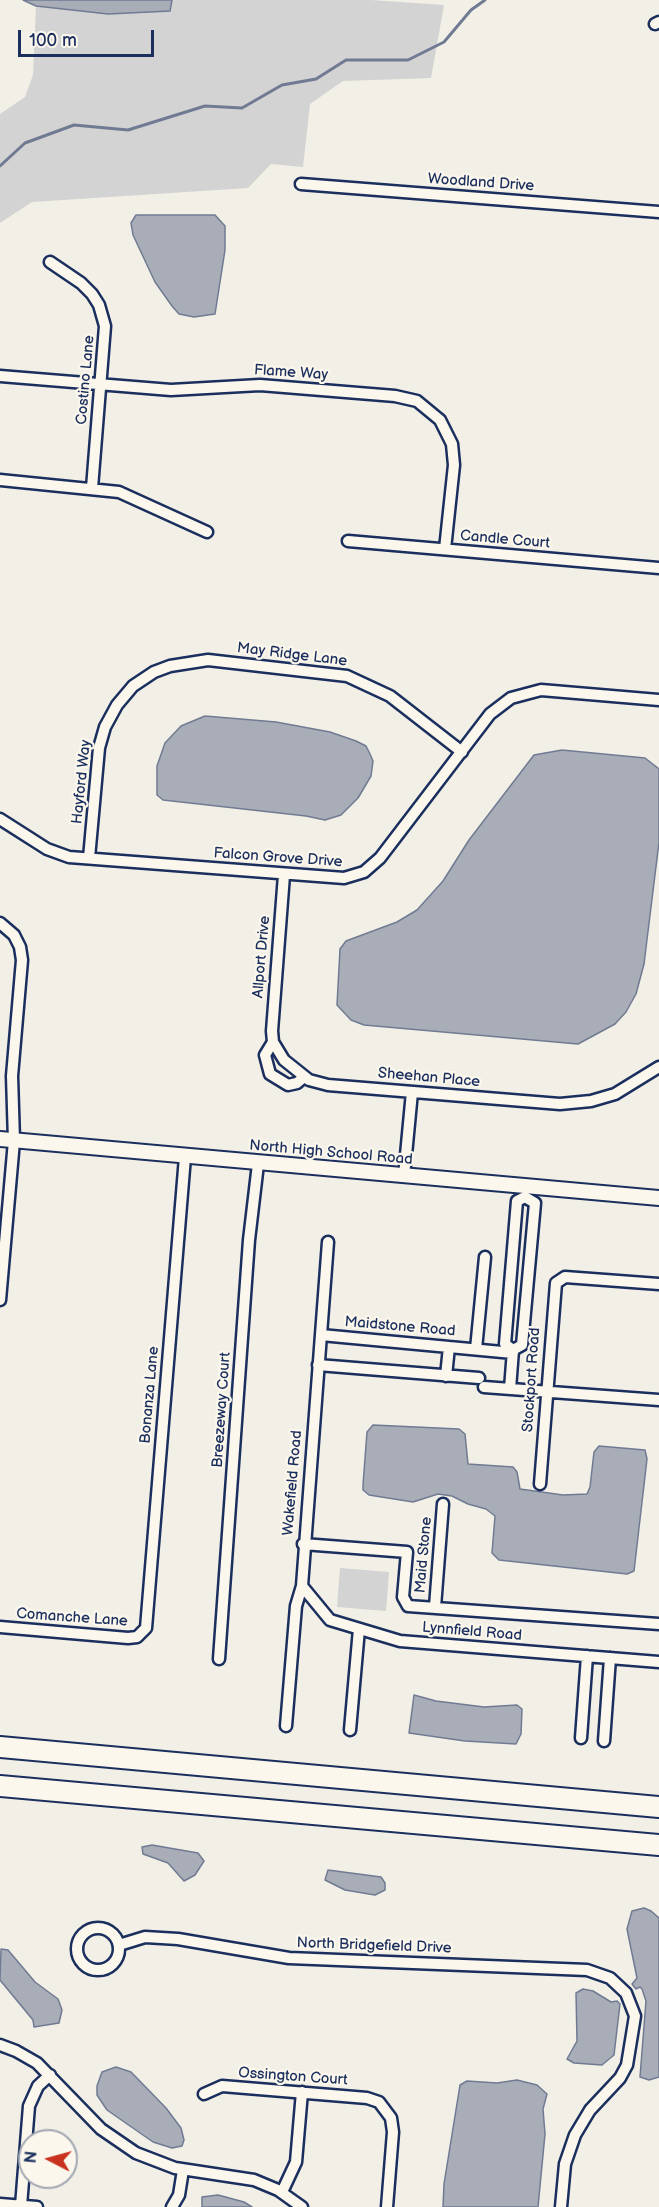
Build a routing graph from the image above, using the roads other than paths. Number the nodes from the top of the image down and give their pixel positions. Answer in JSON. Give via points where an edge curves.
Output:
{"nodes":[{"id":1,"x":301,"y":184,"type":"dead end"},
{"id":2,"x":659,"y":212,"type":"edge"},
{"id":3,"x":50,"y":262,"type":"dead end"},
{"id":4,"x":0,"y":376,"type":"edge"},
{"id":5,"x":102,"y":384,"type":"junction"},
{"id":6,"x":0,"y":480,"type":"edge"},
{"id":7,"x":92,"y":488,"type":"junction"},
{"id":8,"x":207,"y":532,"type":"dead end"},
{"id":9,"x":348,"y":541,"type":"dead end"},
{"id":10,"x":445,"y":549,"type":"junction"},
{"id":11,"x":659,"y":568,"type":"edge"},
{"id":12,"x":136,"y":684,"type":"joint"},
{"id":13,"x":659,"y":700,"type":"edge"},
{"id":14,"x":462,"y":752,"type":"junction"},
{"id":15,"x":0,"y":819,"type":"edge"},
{"id":16,"x":89,"y":858,"type":"junction"},
{"id":17,"x":284,"y":875,"type":"junction"},
{"id":18,"x":0,"y":923,"type":"edge"},
{"id":19,"x":273,"y":1042,"type":"junction"},
{"id":20,"x":266,"y":1065,"type":"joint"},
{"id":21,"x":658,"y":1070,"type":"edge"},
{"id":22,"x":304,"y":1077,"type":"junction"},
{"id":23,"x":412,"y":1092,"type":"junction"},
{"id":24,"x":7,"y":1140,"type":"edge"},
{"id":25,"x":185,"y":1157,"type":"junction"},
{"id":26,"x":258,"y":1164,"type":"junction"},
{"id":27,"x":404,"y":1176,"type":"junction"},
{"id":28,"x":526,"y":1191,"type":"junction"},
{"id":29,"x":659,"y":1198,"type":"edge"},
{"id":30,"x":328,"y":1242,"type":"dead end"},
{"id":31,"x":485,"y":1257,"type":"dead end"},
{"id":32,"x":511,"y":1271,"type":"junction"},
{"id":33,"x":528,"y":1273,"type":"junction"},
{"id":34,"x":659,"y":1284,"type":"edge"},
{"id":35,"x":0,"y":1300,"type":"edge"},
{"id":36,"x":321,"y":1335,"type":"junction"},
{"id":37,"x":449,"y":1347,"type":"junction"},
{"id":38,"x":476,"y":1349,"type":"junction"},
{"id":39,"x":513,"y":1351,"type":"junction"},
{"id":40,"x":318,"y":1365,"type":"junction"},
{"id":41,"x":446,"y":1376,"type":"junction"},
{"id":42,"x":510,"y":1389,"type":"junction"},
{"id":43,"x":546,"y":1391,"type":"junction"},
{"id":44,"x":659,"y":1400,"type":"edge"},
{"id":45,"x":540,"y":1484,"type":"dead end"},
{"id":46,"x":443,"y":1504,"type":"dead end"},
{"id":47,"x":303,"y":1544,"type":"junction"},
{"id":48,"x":302,"y":1586,"type":"junction"},
{"id":49,"x":435,"y":1607,"type":"junction"},
{"id":50,"x":659,"y":1624,"type":"edge"},
{"id":51,"x":0,"y":1627,"type":"edge"},
{"id":52,"x":359,"y":1629,"type":"junction"},
{"id":53,"x":141,"y":1634,"type":"joint"},
{"id":54,"x":587,"y":1656,"type":"junction"},
{"id":55,"x":610,"y":1658,"type":"junction"},
{"id":56,"x":219,"y":1659,"type":"dead end"},
{"id":57,"x":659,"y":1662,"type":"edge"},
{"id":58,"x":286,"y":1726,"type":"dead end"},
{"id":59,"x":350,"y":1730,"type":"dead end"},
{"id":60,"x":580,"y":1738,"type":"dead end"},
{"id":61,"x":604,"y":1741,"type":"dead end"},
{"id":62,"x":0,"y":1748,"type":"edge"},
{"id":63,"x":0,"y":1786,"type":"edge"},
{"id":64,"x":659,"y":1807,"type":"edge"},
{"id":65,"x":659,"y":1845,"type":"edge"},
{"id":66,"x":119,"y":1945,"type":"junction"},
{"id":67,"x":0,"y":2045,"type":"edge"},
{"id":68,"x":50,"y":2075,"type":"junction"},
{"id":69,"x":302,"y":2092,"type":"junction"},
{"id":70,"x":204,"y":2094,"type":"dead end"},
{"id":71,"x":183,"y":2170,"type":"junction"},
{"id":72,"x":282,"y":2192,"type":"junction"},
{"id":73,"x":0,"y":2204,"type":"edge"},
{"id":74,"x":21,"y":2206,"type":"edge"},
{"id":75,"x":37,"y":2207,"type":"edge"},
{"id":76,"x":172,"y":2207,"type":"edge"},
{"id":77,"x":302,"y":2207,"type":"edge"},
{"id":78,"x":387,"y":2207,"type":"edge"},
{"id":79,"x":561,"y":2207,"type":"edge"}],
"edges":[{"from":1,"to":2,"type":"street","name":"Woodland Drive"},
{"from":3,"to":5,"type":"street","name":"Costino Lane","via":[[84,285],[99,305],[106,334]]},
{"from":4,"to":5,"type":"street","name":"Flame Way"},
{"from":5,"to":7,"type":"street","name":"Costino Lane"},
{"from":5,"to":10,"type":"street","name":"Flame Way","via":[[176,391],[260,385],[417,401],[440,420],[452,444],[454,465]]},
{"from":6,"to":7,"type":"street"},
{"from":7,"to":8,"type":"street","via":[[129,496]]},
{"from":9,"to":10,"type":"street","name":"Candle Court"},
{"from":10,"to":11,"type":"street","name":"Candle Court"},
{"from":12,"to":14,"type":"street","name":"May Ridge Lane","via":[[162,668],[196,660],[334,673],[380,689]]},
{"from":12,"to":16,"type":"street","name":"Hayford Way","via":[[112,712],[100,741]]},
{"from":13,"to":14,"type":"street","name":"Falcon Grove Drive","via":[[546,690],[527,692],[496,708]]},
{"from":14,"to":17,"type":"street","name":"Falcon Grove Drive","via":[[371,867],[340,879]]},
{"from":15,"to":16,"type":"street","name":"Falcon Grove Drive","via":[[52,852]]},
{"from":16,"to":17,"type":"street","name":"Falcon Grove Drive"},
{"from":17,"to":19,"type":"street","name":"Allport Drive","via":[[271,1021]]},
{"from":18,"to":24,"type":"street","via":[[14,935],[22,955]]},
{"from":19,"to":20,"type":"street","name":"Allport Drive","via":[[265,1053]]},
{"from":19,"to":22,"type":"street","name":"Sheehan Place","via":[[291,1068]]},
{"from":20,"to":22,"type":"street","name":"Sheehan Place","via":[[270,1074],[284,1084],[297,1083]]},
{"from":21,"to":23,"type":"street","name":"Sheehan Place","via":[[627,1089],[578,1103]]},
{"from":22,"to":23,"type":"street","name":"Sheehan Place","via":[[326,1085]]},
{"from":23,"to":27,"type":"street"},
{"from":24,"to":25,"type":"street","name":"North High School Road"},
{"from":24,"to":35,"type":"street"},
{"from":25,"to":26,"type":"street","name":"North High School Road"},
{"from":25,"to":53,"type":"street","name":"Bonanza Lane","via":[[147,1622]]},
{"from":26,"to":27,"type":"street","name":"North High School Road"},
{"from":26,"to":56,"type":"street","name":"Breezeway Court","via":[[249,1240]]},
{"from":27,"to":28,"type":"street","name":"North High School Road"},
{"from":28,"to":29,"type":"street","name":"North High School Road"},
{"from":28,"to":32,"type":"street","via":[[517,1201]]},
{"from":28,"to":33,"type":"street","via":[[535,1203]]},
{"from":30,"to":36,"type":"street","name":"Wakefield Road"},
{"from":31,"to":38,"type":"street","name":"Maidstone Road"},
{"from":32,"to":33,"type":"street"},
{"from":32,"to":39,"type":"street","via":[[505,1344]]},
{"from":33,"to":39,"type":"street","via":[[522,1345]]},
{"from":34,"to":43,"type":"street","name":"Stockport Road","via":[[565,1277],[557,1280]]},
{"from":36,"to":37,"type":"street","name":"Maidstone Road"},
{"from":36,"to":40,"type":"street","name":"Wakefield Road"},
{"from":37,"to":38,"type":"street","name":"Maidstone Road"},
{"from":37,"to":41,"type":"street"},
{"from":38,"to":39,"type":"street","name":"Maidstone Road"},
{"from":39,"to":42,"type":"street"},
{"from":40,"to":41,"type":"street"},
{"from":40,"to":47,"type":"street","name":"Wakefield Road"},
{"from":41,"to":42,"type":"street"},
{"from":42,"to":43,"type":"street"},
{"from":43,"to":44,"type":"street"},
{"from":43,"to":45,"type":"street","name":"Stockport Road"},
{"from":46,"to":49,"type":"street","name":"Maid Stone"},
{"from":47,"to":48,"type":"street","name":"Wakefield Road"},
{"from":47,"to":49,"type":"street","via":[[407,1552],[404,1603]]},
{"from":48,"to":52,"type":"street","name":"Lynnfield Road","via":[[328,1619]]},
{"from":48,"to":58,"type":"street","name":"Wakefield Road","via":[[296,1606]]},
{"from":49,"to":50,"type":"street"},
{"from":51,"to":53,"type":"street","name":"Comanche Lane","via":[[128,1638]]},
{"from":52,"to":54,"type":"street","name":"Lynnfield Road","via":[[400,1641]]},
{"from":52,"to":59,"type":"street"},
{"from":54,"to":55,"type":"street","name":"Lynnfield Road"},
{"from":54,"to":60,"type":"street"},
{"from":55,"to":57,"type":"street","name":"Lynnfield Road"},
{"from":55,"to":61,"type":"street"},
{"from":62,"to":64,"type":"highway"},
{"from":63,"to":65,"type":"highway"},
{"from":66,"to":66,"type":"street","via":[[113,1964],[101,1970],[82,1964],[77,1951],[80,1938],[91,1929],[111,1932]]},
{"from":66,"to":79,"type":"street","name":"North Bridgefield Drive","via":[[146,1937],[178,1939],[326,1962],[587,1970],[610,1978],[624,1990],[635,2016],[627,2065],[590,2110],[575,2136],[566,2164]]},
{"from":67,"to":68,"type":"street","via":[[27,2056]]},
{"from":68,"to":71,"type":"street","via":[[110,2137],[143,2157]]},
{"from":68,"to":74,"type":"street","via":[[38,2086],[29,2106]]},
{"from":69,"to":70,"type":"street","name":"Ossington Court","via":[[222,2086]]},
{"from":69,"to":72,"type":"street","via":[[296,2162]]},
{"from":69,"to":78,"type":"street","name":"Ossington Court","via":[[368,2098],[380,2103],[391,2118],[393,2132]]},
{"from":71,"to":72,"type":"street","via":[[245,2177]]},
{"from":71,"to":76,"type":"street","via":[[179,2195]]},
{"from":72,"to":77,"type":"street"},
{"from":73,"to":74,"type":"street"},
{"from":74,"to":75,"type":"street"}]}
